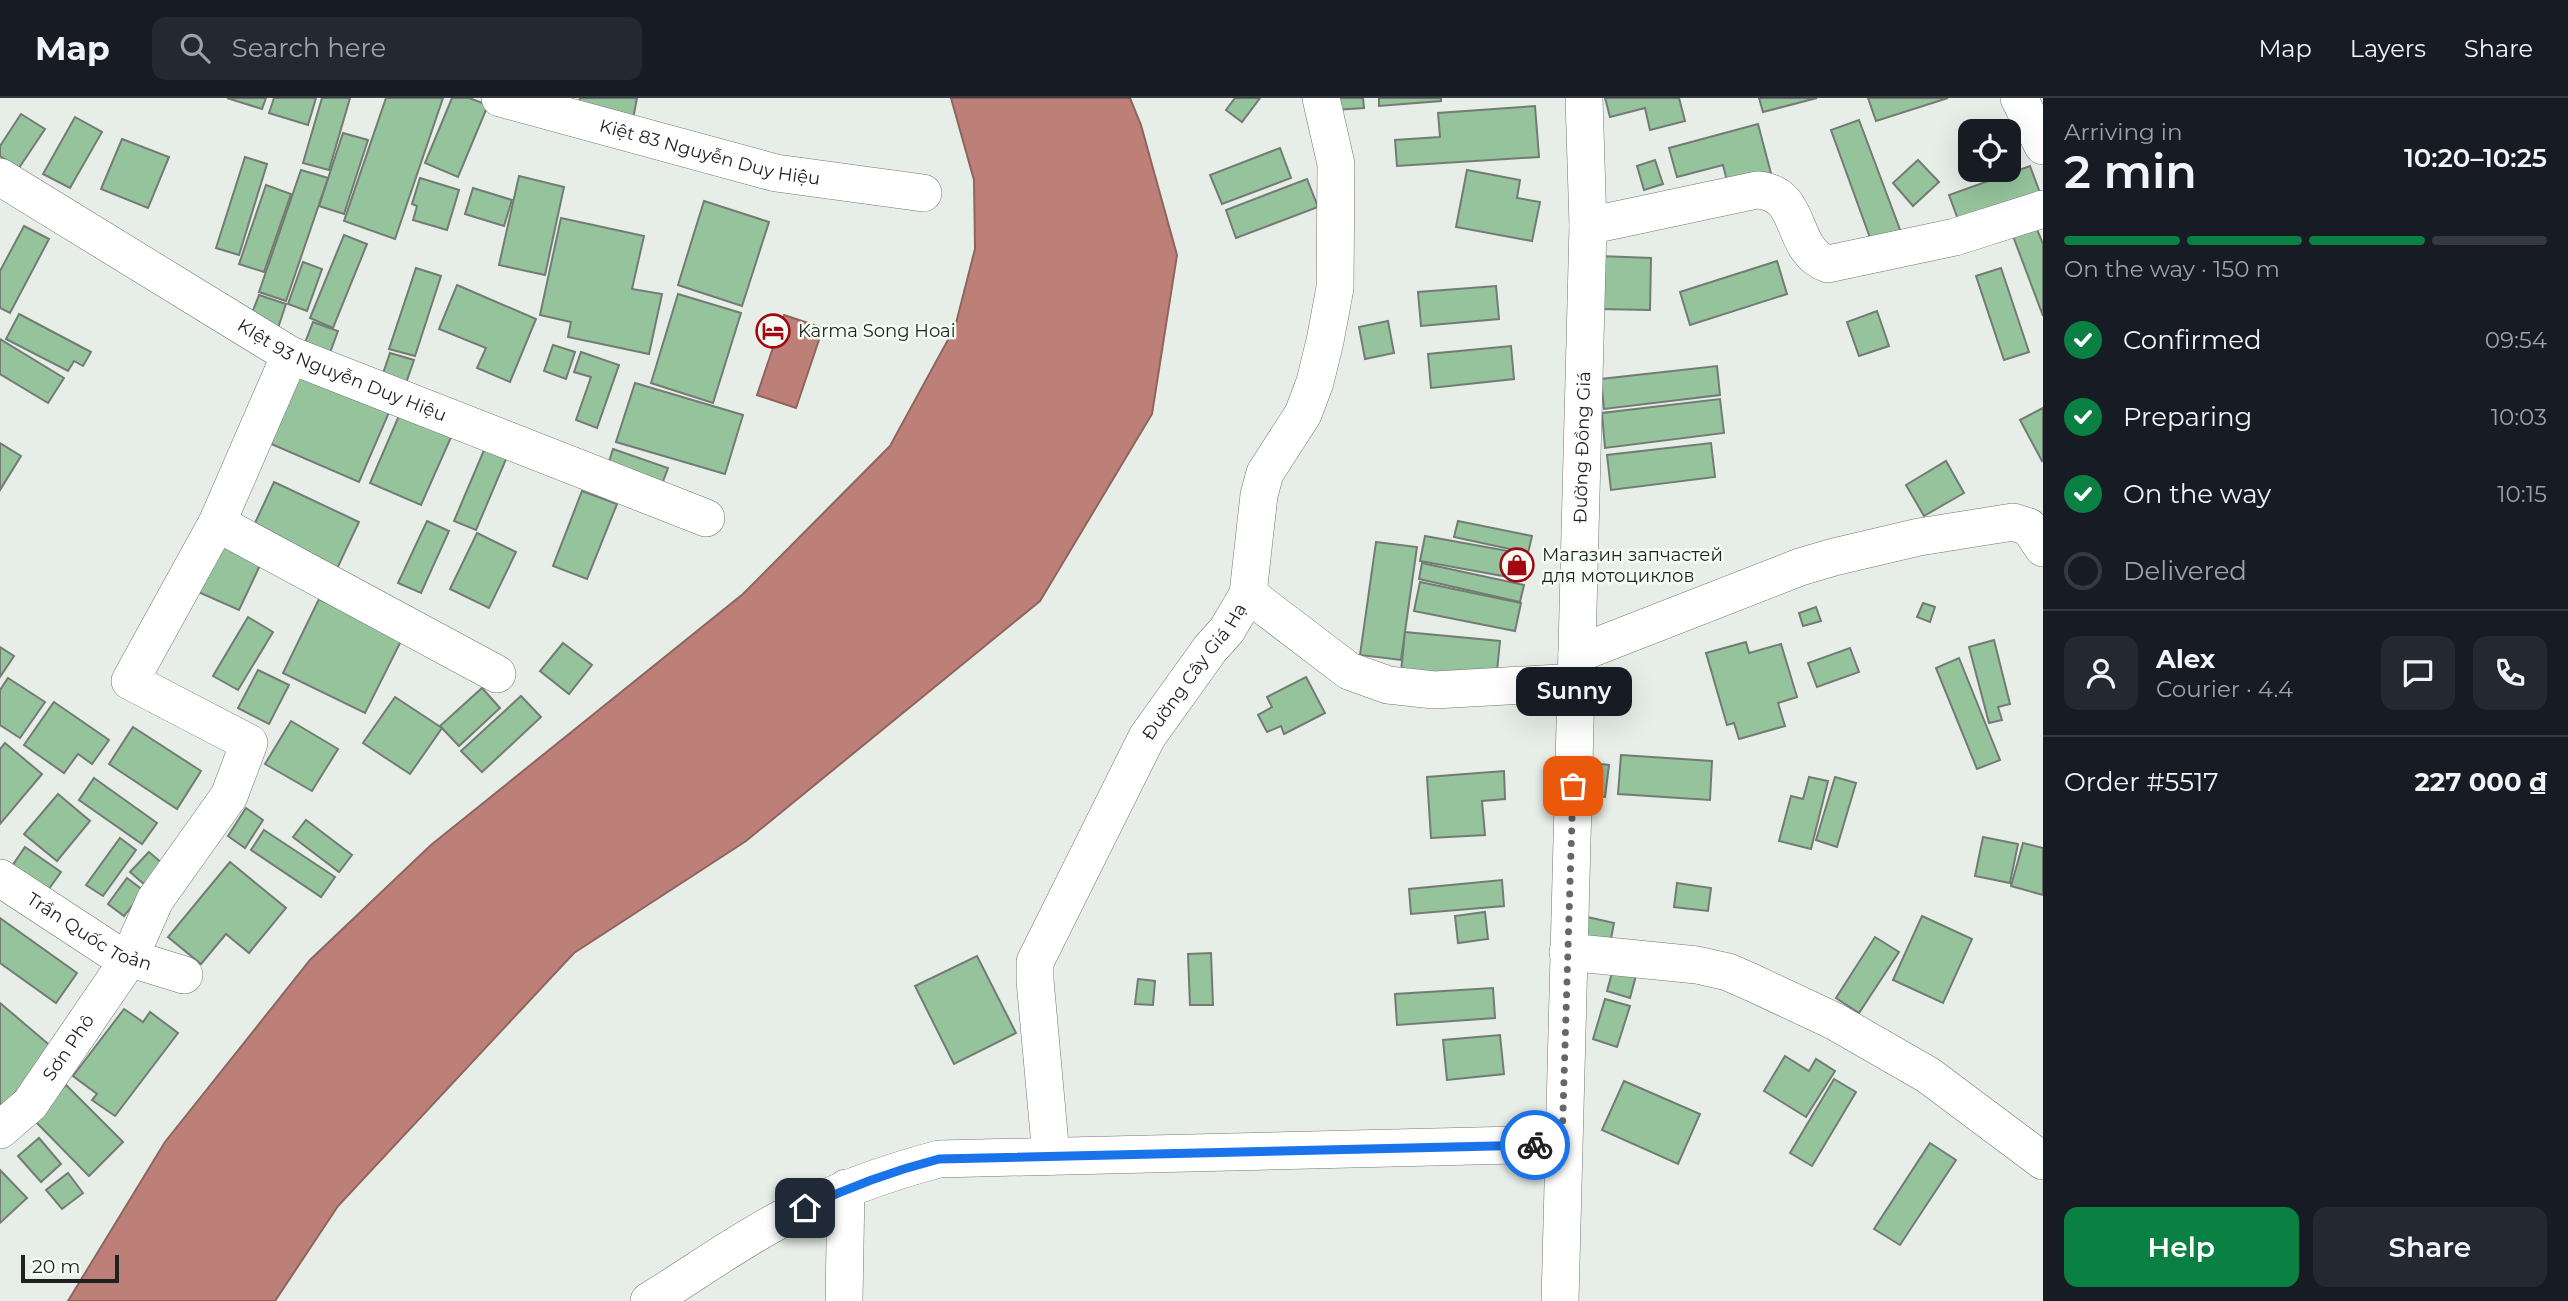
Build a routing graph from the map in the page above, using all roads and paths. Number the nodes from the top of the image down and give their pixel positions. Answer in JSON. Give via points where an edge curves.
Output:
{"nodes":[{"id":1,"x":500,"y":98,"type":"edge"},
{"id":2,"x":1321,"y":98,"type":"edge"},
{"id":3,"x":1584,"y":98,"type":"edge"},
{"id":4,"x":2019,"y":98,"type":"edge"},
{"id":5,"x":2043,"y":146,"type":"edge"},
{"id":6,"x":0,"y":177,"type":"edge"},
{"id":7,"x":923,"y":193,"type":"dead end"},
{"id":8,"x":2043,"y":209,"type":"edge"},
{"id":9,"x":1588,"y":226,"type":"junction"},
{"id":10,"x":290,"y":355,"type":"junction"},
{"id":11,"x":706,"y":518,"type":"dead end"},
{"id":12,"x":217,"y":523,"type":"junction"},
{"id":13,"x":2043,"y":548,"type":"edge"},
{"id":14,"x":1248,"y":594,"type":"junction"},
{"id":15,"x":1577,"y":668,"type":"junction"},
{"id":16,"x":497,"y":674,"type":"dead end"},
{"id":17,"x":0,"y":878,"type":"edge"},
{"id":18,"x":115,"y":952,"type":"junction"},
{"id":19,"x":1568,"y":952,"type":"junction"},
{"id":20,"x":184,"y":975,"type":"dead end"},
{"id":21,"x":0,"y":1130,"type":"edge"},
{"id":22,"x":1562,"y":1144,"type":"junction"},
{"id":23,"x":1051,"y":1156,"type":"junction"},
{"id":24,"x":2043,"y":1161,"type":"edge"},
{"id":25,"x":846,"y":1188,"type":"junction"},
{"id":26,"x":649,"y":1301,"type":"edge"},
{"id":27,"x":844,"y":1301,"type":"edge"},
{"id":28,"x":1559,"y":1301,"type":"edge"}],
"edges":[{"from":1,"to":7,"type":"street","name":"Kiệt 83 Nguyễn Duy Hiệu","via":[[776,173]]},
{"from":2,"to":14,"type":"street","name":"Đường Cây Giá Hạ","via":[[1336,164],[1335,288],[1315,382],[1303,414],[1276,453],[1262,484]]},
{"from":3,"to":9,"type":"street","name":"Đường Đồng Giá"},
{"from":4,"to":5,"type":"street"},
{"from":6,"to":10,"type":"street","name":"KIệt 93 Nguyễn Duy Hiệu"},
{"from":8,"to":9,"type":"street","via":[[1955,237],[1828,264],[1808,251],[1787,206],[1772,191],[1757,190]]},
{"from":9,"to":15,"type":"street","name":"Đường Đồng Giá"},
{"from":10,"to":11,"type":"street","name":"KIệt 93 Nguyễn Duy Hiệu"},
{"from":10,"to":12,"type":"street"},
{"from":12,"to":16,"type":"street"},
{"from":12,"to":18,"type":"street","name":"Sơn Phô","via":[[130,681],[248,743],[229,796]]},
{"from":13,"to":15,"type":"street","via":[[2029,527],[2013,522],[1872,547],[1800,567]]},
{"from":14,"to":15,"type":"street","via":[[1349,671],[1388,685],[1434,690]]},
{"from":14,"to":23,"type":"street","name":"Đường Cây Giá Hạ","via":[[1227,630],[1147,737],[1035,962]]},
{"from":15,"to":19,"type":"street","name":"Đường Đồng Giá"},
{"from":17,"to":18,"type":"street","name":"Trần Quốc Toản"},
{"from":18,"to":20,"type":"street","name":"Trần Quốc Toản"},
{"from":18,"to":21,"type":"street","name":"Sơn Phô","via":[[30,1104]]},
{"from":19,"to":22,"type":"street","name":"Đường Đồng Giá"},
{"from":19,"to":24,"type":"street","via":[[1697,965],[1753,983],[1907,1062]]},
{"from":22,"to":23,"type":"street"},
{"from":22,"to":28,"type":"street","name":"Đường Đồng Giá"},
{"from":23,"to":25,"type":"street","via":[[939,1159]]},
{"from":25,"to":26,"type":"street","via":[[785,1217]]},
{"from":25,"to":27,"type":"street"}]}
